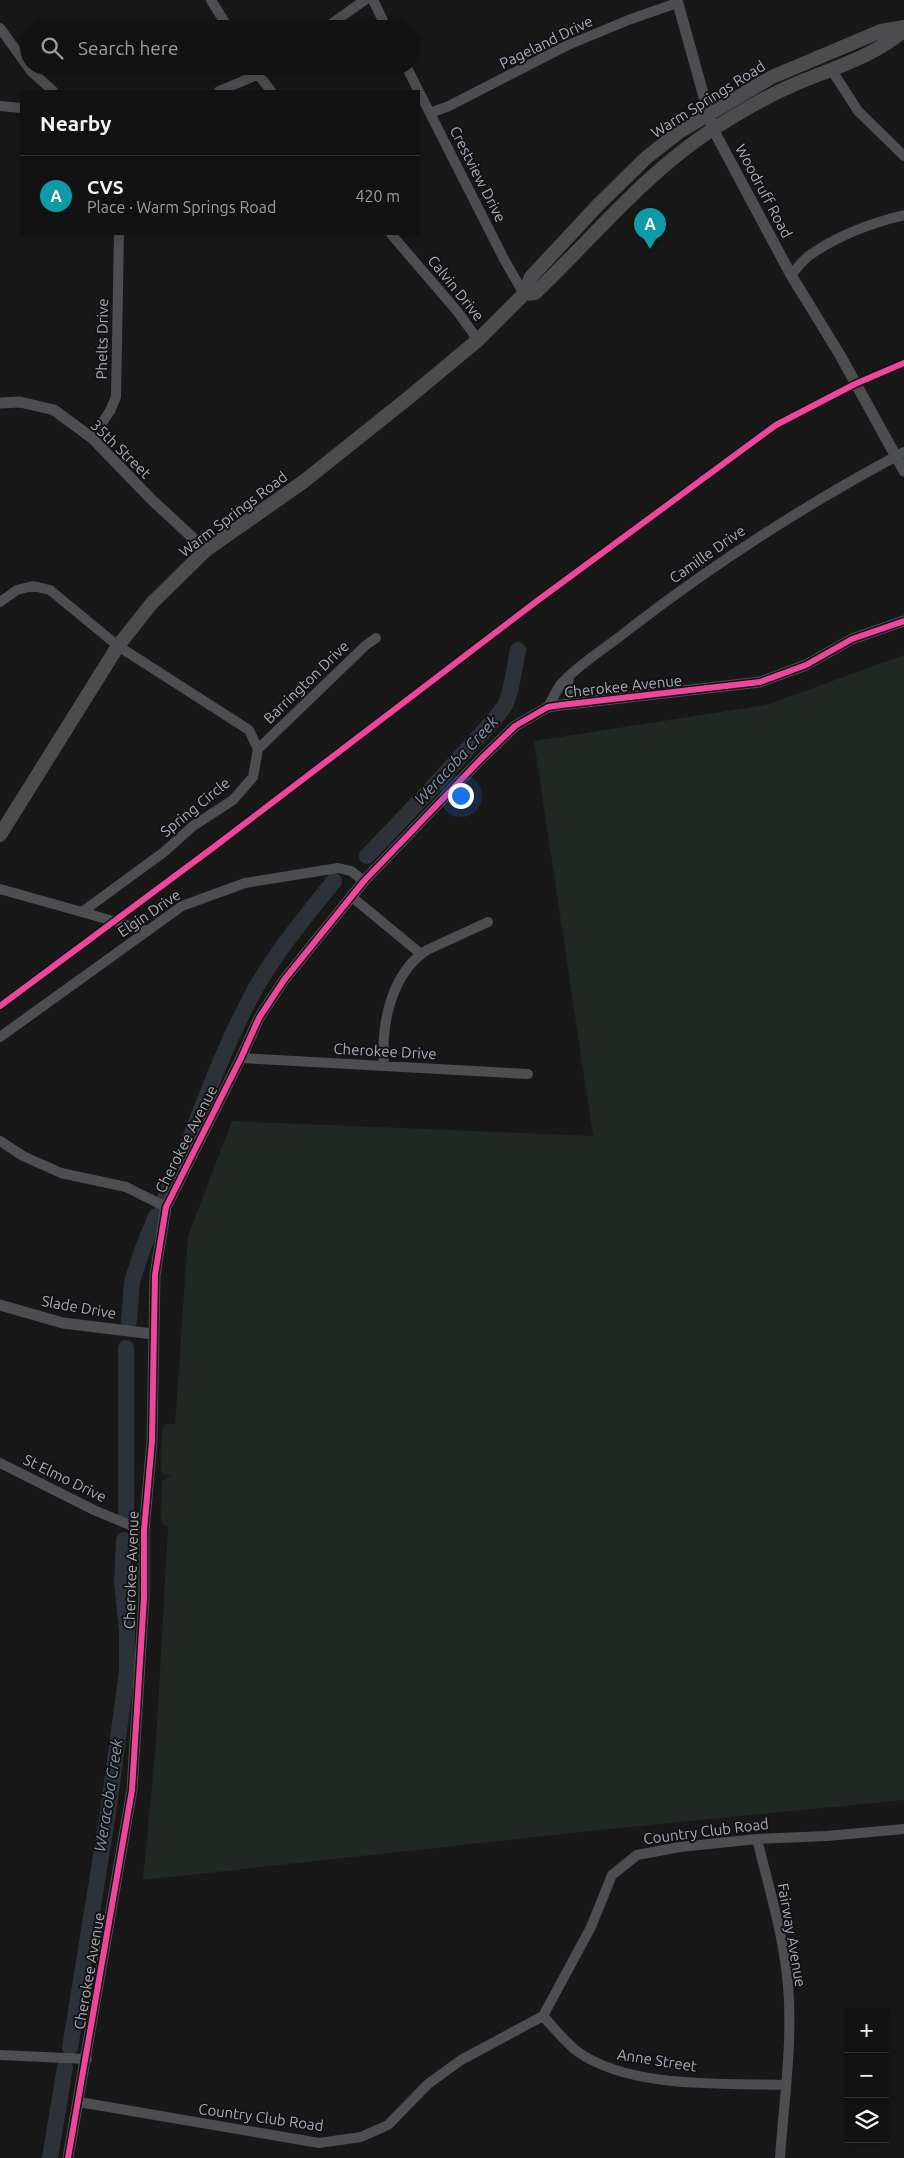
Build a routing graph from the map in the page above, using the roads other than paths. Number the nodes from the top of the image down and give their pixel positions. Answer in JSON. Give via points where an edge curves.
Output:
{"nodes":[{"id":1,"x":211,"y":0,"type":"edge"},
{"id":2,"x":365,"y":0,"type":"edge"},
{"id":3,"x":373,"y":0,"type":"edge"},
{"id":4,"x":677,"y":2,"type":"edge"},
{"id":5,"x":223,"y":20,"type":"edge"},
{"id":6,"x":337,"y":20,"type":"edge"},
{"id":7,"x":383,"y":20,"type":"edge"},
{"id":8,"x":0,"y":28,"type":"edge"},
{"id":9,"x":904,"y":29,"type":"edge"},
{"id":10,"x":20,"y":56,"type":"edge"},
{"id":11,"x":831,"y":69,"type":"junction"},
{"id":12,"x":35,"y":75,"type":"edge"},
{"id":13,"x":248,"y":75,"type":"edge"},
{"id":14,"x":258,"y":75,"type":"edge"},
{"id":15,"x":411,"y":75,"type":"edge"},
{"id":16,"x":52,"y":90,"type":"edge"},
{"id":17,"x":221,"y":90,"type":"edge"},
{"id":18,"x":270,"y":90,"type":"edge"},
{"id":19,"x":418,"y":90,"type":"edge"},
{"id":20,"x":420,"y":93,"type":"edge"},
{"id":21,"x":0,"y":106,"type":"edge"},
{"id":22,"x":20,"y":108,"type":"edge"},
{"id":23,"x":430,"y":113,"type":"junction"},
{"id":24,"x":709,"y":114,"type":"junction"},
{"id":25,"x":713,"y":129,"type":"junction"},
{"id":26,"x":904,"y":156,"type":"edge"},
{"id":27,"x":904,"y":215,"type":"edge"},
{"id":28,"x":119,"y":235,"type":"edge"},
{"id":29,"x":392,"y":235,"type":"edge"},
{"id":30,"x":791,"y":275,"type":"junction"},
{"id":31,"x":524,"y":294,"type":"junction"},
{"id":32,"x":478,"y":340,"type":"junction"},
{"id":33,"x":0,"y":403,"type":"edge"},
{"id":34,"x":92,"y":438,"type":"junction"},
{"id":35,"x":900,"y":454,"type":"edge"},
{"id":36,"x":904,"y":471,"type":"edge"},
{"id":37,"x":206,"y":550,"type":"junction"},
{"id":38,"x":0,"y":602,"type":"edge"},
{"id":39,"x":904,"y":622,"type":"edge"},
{"id":40,"x":376,"y":638,"type":"dead end"},
{"id":41,"x":118,"y":646,"type":"junction"},
{"id":42,"x":568,"y":678,"type":"junction"},
{"id":43,"x":576,"y":703,"type":"junction"},
{"id":44,"x":548,"y":708,"type":"junction"},
{"id":45,"x":258,"y":748,"type":"junction"},
{"id":46,"x":0,"y":835,"type":"edge"},
{"id":47,"x":364,"y":881,"type":"junction"},
{"id":48,"x":0,"y":889,"type":"edge"},
{"id":49,"x":352,"y":897,"type":"junction"},
{"id":50,"x":82,"y":912,"type":"junction"},
{"id":51,"x":488,"y":922,"type":"dead end"},
{"id":52,"x":147,"y":931,"type":"junction"},
{"id":53,"x":421,"y":954,"type":"junction"},
{"id":54,"x":0,"y":1037,"type":"edge"},
{"id":55,"x":241,"y":1058,"type":"junction"},
{"id":56,"x":384,"y":1066,"type":"junction"},
{"id":57,"x":528,"y":1074,"type":"dead end"},
{"id":58,"x":0,"y":1141,"type":"edge"},
{"id":59,"x":166,"y":1207,"type":"junction"},
{"id":60,"x":0,"y":1305,"type":"edge"},
{"id":61,"x":153,"y":1334,"type":"junction"},
{"id":62,"x":0,"y":1463,"type":"edge"},
{"id":63,"x":144,"y":1531,"type":"junction"},
{"id":64,"x":904,"y":1829,"type":"edge"},
{"id":65,"x":757,"y":1839,"type":"junction"},
{"id":66,"x":543,"y":2016,"type":"junction"},
{"id":67,"x":0,"y":2055,"type":"edge"},
{"id":68,"x":87,"y":2059,"type":"junction"},
{"id":69,"x":785,"y":2085,"type":"junction"},
{"id":70,"x":79,"y":2102,"type":"junction"},
{"id":71,"x":68,"y":2158,"type":"edge"},
{"id":72,"x":780,"y":2158,"type":"edge"}],
"edges":[{"from":1,"to":5,"type":"street"},
{"from":2,"to":6,"type":"street"},
{"from":3,"to":7,"type":"street"},
{"from":4,"to":23,"type":"street","name":"Pageland Drive","via":[[568,45]]},
{"from":4,"to":24,"type":"street","name":"Woodruff Road"},
{"from":8,"to":10,"type":"street"},
{"from":9,"to":11,"type":"main road","name":"Warm Springs Road","via":[[889,43]]},
{"from":9,"to":24,"type":"main road","name":"Warm Springs Road","via":[[881,32],[772,77]]},
{"from":11,"to":25,"type":"main road","name":"Warm Springs Road","via":[[777,92]]},
{"from":11,"to":26,"type":"street","via":[[858,111]]},
{"from":12,"to":16,"type":"street"},
{"from":13,"to":17,"type":"street"},
{"from":14,"to":18,"type":"street"},
{"from":15,"to":19,"type":"street","name":"Crestview Drive"},
{"from":20,"to":23,"type":"street","name":"Crestview Drive"},
{"from":21,"to":22,"type":"street"},
{"from":23,"to":31,"type":"street","name":"Crestview Drive"},
{"from":24,"to":25,"type":"street","name":"Woodruff Road"},
{"from":24,"to":31,"type":"main road","name":"Warm Springs Road","via":[[679,132],[629,174],[542,264]]},
{"from":25,"to":30,"type":"street","name":"Woodruff Road"},
{"from":25,"to":31,"type":"main road","name":"Warm Springs Road","via":[[678,152],[640,185],[535,293]]},
{"from":27,"to":30,"type":"street","via":[[878,222],[832,242],[809,256]]},
{"from":28,"to":34,"type":"street","name":"Phelts Drive","via":[[116,397]]},
{"from":29,"to":32,"type":"street","name":"Calvin Drive"},
{"from":30,"to":35,"type":"street","name":"Woodruff Road"},
{"from":31,"to":32,"type":"main road","name":"Warm Springs Road"},
{"from":32,"to":37,"type":"main road","name":"Warm Springs Road","via":[[303,482]]},
{"from":33,"to":34,"type":"street","name":"35th Street","via":[[20,402],[54,410]]},
{"from":34,"to":37,"type":"street","name":"35th Street"},
{"from":35,"to":36,"type":"street","name":"Woodruff Road"},
{"from":35,"to":42,"type":"street","name":"Camille Drive","via":[[802,509],[748,544]]},
{"from":37,"to":41,"type":"main road","name":"Warm Springs Road","via":[[152,603]]},
{"from":38,"to":41,"type":"street","via":[[17,590],[33,586],[50,590]]},
{"from":39,"to":43,"type":"street","name":"Cherokee Avenue","via":[[852,639],[806,665],[760,682]]},
{"from":40,"to":45,"type":"street","name":"Barrington Drive"},
{"from":41,"to":45,"type":"street","via":[[249,730]]},
{"from":41,"to":46,"type":"main road","name":"Warm Springs Road"},
{"from":42,"to":43,"type":"street"},
{"from":42,"to":44,"type":"street","name":"Camille Drive"},
{"from":43,"to":44,"type":"street","name":"Cherokee Avenue"},
{"from":44,"to":47,"type":"street","name":"Cherokee Avenue","via":[[515,726]]},
{"from":45,"to":50,"type":"street","name":"Spring Circle","via":[[253,777],[233,800],[193,826],[164,852]]},
{"from":47,"to":49,"type":"street","name":"Cherokee Avenue"},
{"from":47,"to":52,"type":"street","name":"Elgin Drive","via":[[351,870],[338,868],[245,883],[182,906]]},
{"from":48,"to":50,"type":"street"},
{"from":49,"to":53,"type":"street"},
{"from":49,"to":55,"type":"street","name":"Cherokee Avenue","via":[[271,999]]},
{"from":50,"to":52,"type":"street"},
{"from":51,"to":53,"type":"street"},
{"from":52,"to":54,"type":"street","name":"Elgin Drive"},
{"from":53,"to":56,"type":"street","via":[[395,988],[382,1042]]},
{"from":55,"to":56,"type":"street","name":"Cherokee Drive"},
{"from":55,"to":59,"type":"street","name":"Cherokee Avenue"},
{"from":56,"to":57,"type":"street","name":"Cherokee Drive"},
{"from":58,"to":59,"type":"street","via":[[61,1173],[126,1187]]},
{"from":59,"to":61,"type":"street","name":"Cherokee Avenue","via":[[155,1275]]},
{"from":60,"to":61,"type":"street","name":"Slade Drive","via":[[63,1323]]},
{"from":61,"to":63,"type":"street","name":"Cherokee Avenue","via":[[152,1441]]},
{"from":62,"to":63,"type":"street","name":"St Elmo Drive"},
{"from":63,"to":68,"type":"street","name":"Cherokee Avenue","via":[[144,1598],[132,1790]]},
{"from":64,"to":65,"type":"street","name":"Country Club Road"},
{"from":65,"to":66,"type":"street","name":"Country Club Road","via":[[637,1855],[612,1875],[591,1927]]},
{"from":65,"to":69,"type":"street","name":"Fairway Avenue","via":[[787,1976],[790,2035]]},
{"from":66,"to":69,"type":"street","name":"Anne Street","via":[[576,2051],[612,2069],[679,2082]]},
{"from":66,"to":70,"type":"street","name":"Country Club Road","via":[[461,2060],[428,2084],[388,2125],[361,2138],[340,2142],[318,2143],[276,2137]]},
{"from":67,"to":68,"type":"street"},
{"from":68,"to":70,"type":"street","name":"Cherokee Avenue"},
{"from":69,"to":72,"type":"street","name":"Fairway Avenue"},
{"from":70,"to":71,"type":"street","name":"Cherokee Avenue"}]}
